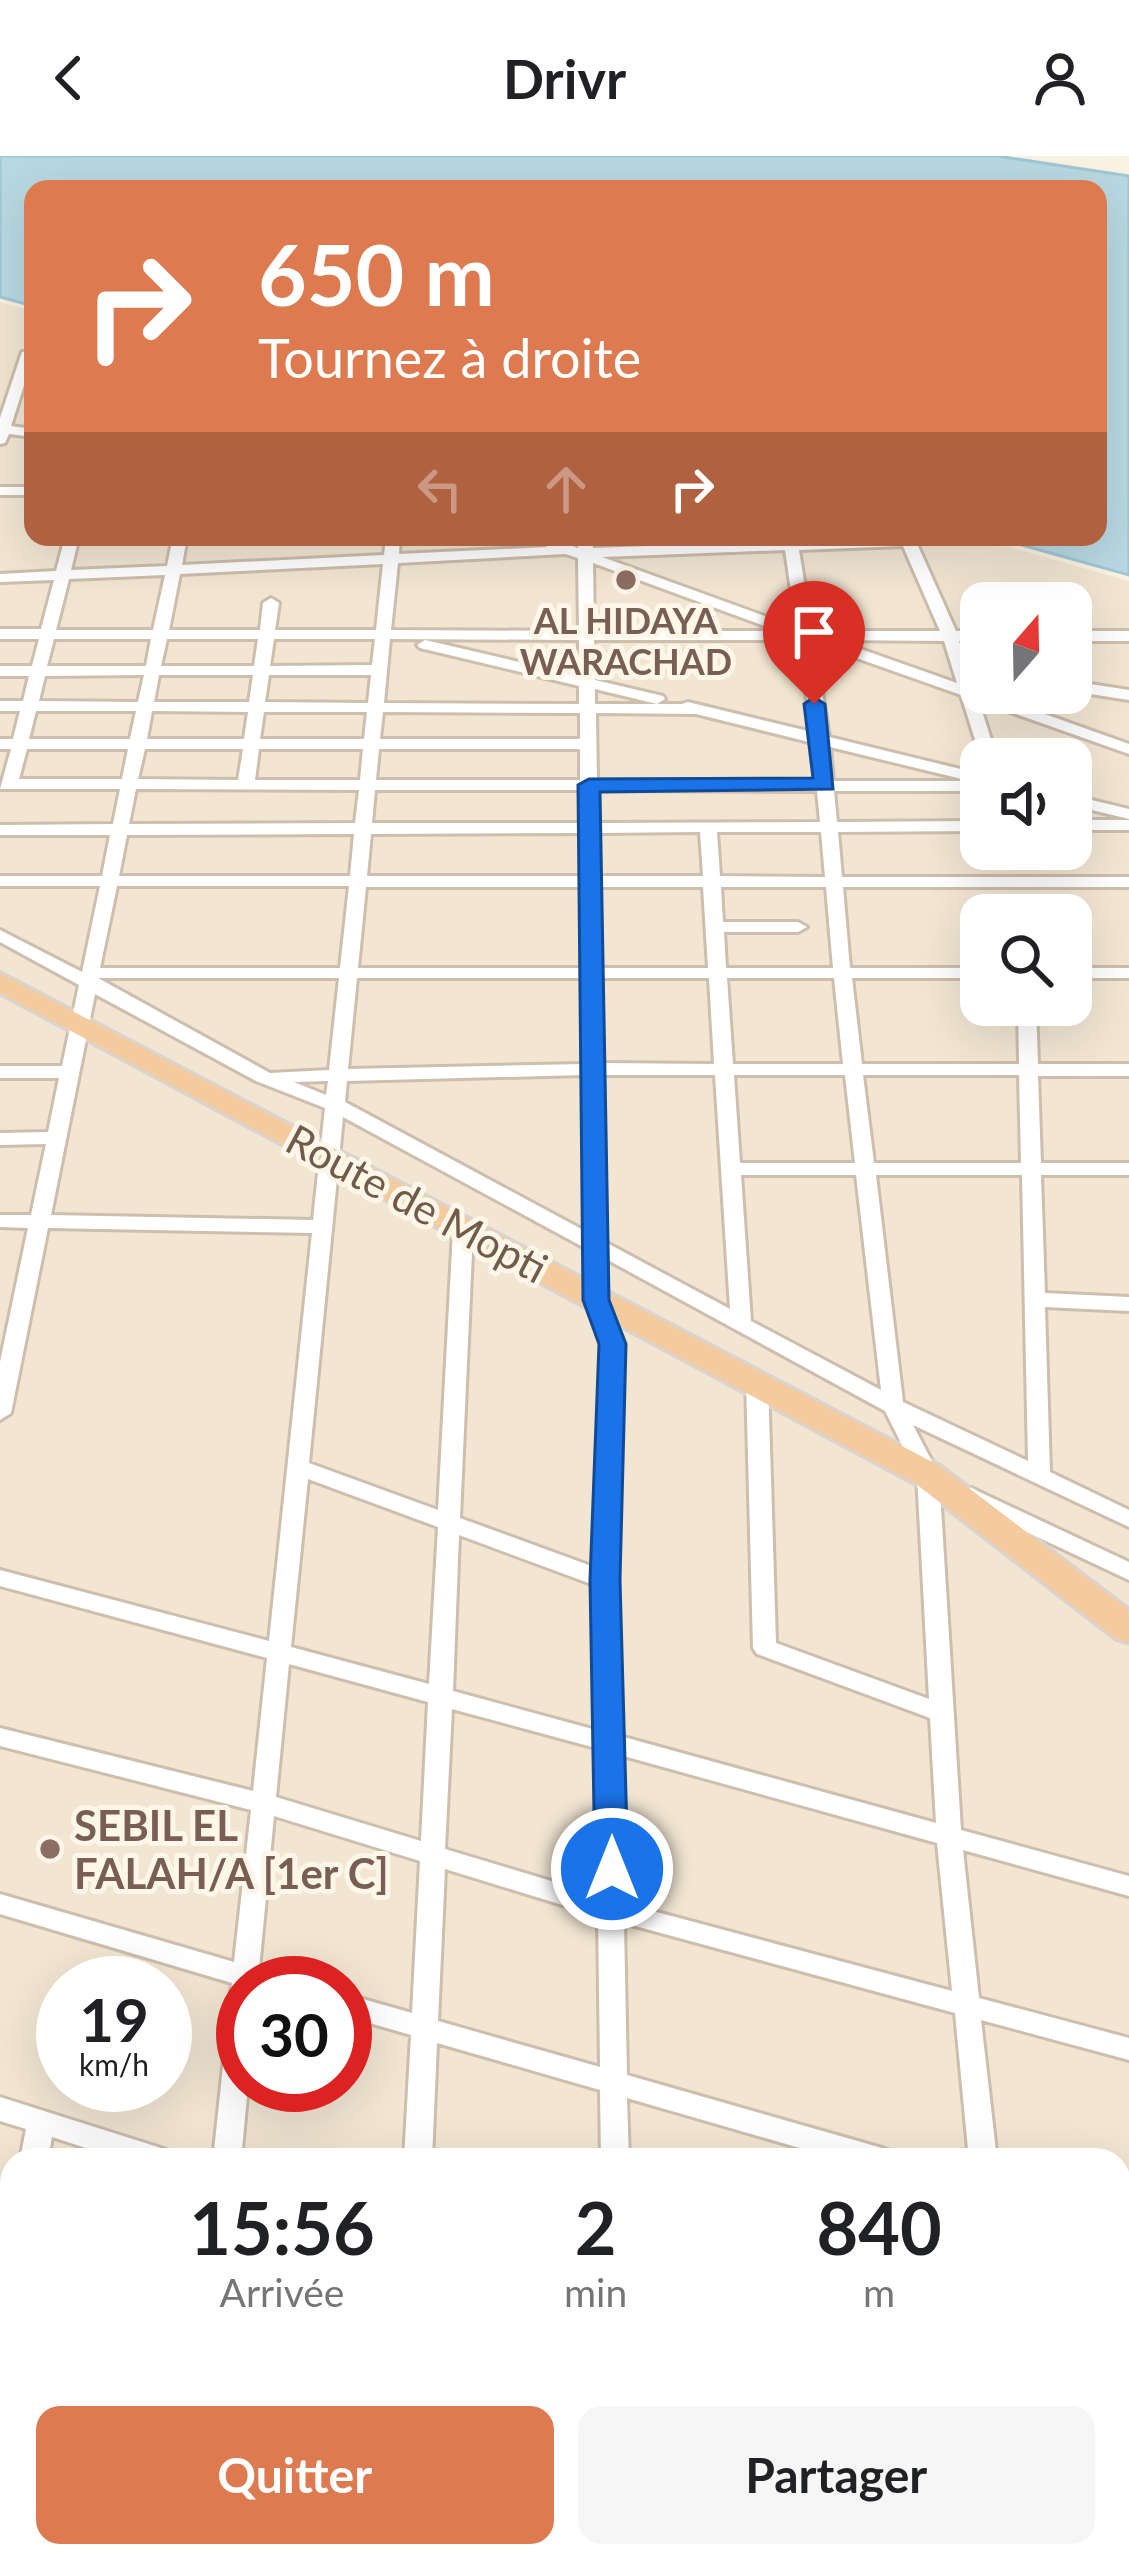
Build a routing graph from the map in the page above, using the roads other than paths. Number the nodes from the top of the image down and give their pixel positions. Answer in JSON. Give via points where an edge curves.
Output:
{"nodes":[{"id":1,"x":24,"y":358,"type":"edge"},
{"id":2,"x":2,"y":429,"type":"edge"},
{"id":3,"x":70,"y":546,"type":"edge"},
{"id":4,"x":178,"y":546,"type":"edge"},
{"id":5,"x":392,"y":546,"type":"edge"},
{"id":6,"x":673,"y":546,"type":"edge"},
{"id":7,"x":791,"y":546,"type":"edge"},
{"id":8,"x":911,"y":546,"type":"edge"},
{"id":9,"x":580,"y":550,"type":"edge"},
{"id":10,"x":391,"y":562,"type":"junction"},
{"id":11,"x":172,"y":572,"type":"junction"},
{"id":12,"x":63,"y":575,"type":"junction"},
{"id":13,"x":0,"y":578,"type":"edge"},
{"id":14,"x":271,"y":603,"type":"dead end"},
{"id":15,"x":48,"y":633,"type":"junction"},
{"id":16,"x":801,"y":633,"type":"junction"},
{"id":17,"x":0,"y":634,"type":"edge"},
{"id":18,"x":160,"y":634,"type":"junction"},
{"id":19,"x":266,"y":635,"type":"junction"},
{"id":20,"x":383,"y":635,"type":"junction"},
{"id":21,"x":1129,"y":635,"type":"edge"},
{"id":22,"x":587,"y":636,"type":"junction"},
{"id":23,"x":950,"y":636,"type":"junction"},
{"id":24,"x":960,"y":636,"type":"edge"},
{"id":25,"x":1092,"y":636,"type":"edge"},
{"id":26,"x":960,"y":669,"type":"edge"},
{"id":27,"x":39,"y":670,"type":"junction"},
{"id":28,"x":152,"y":670,"type":"junction"},
{"id":29,"x":262,"y":670,"type":"junction"},
{"id":30,"x":380,"y":670,"type":"junction"},
{"id":31,"x":0,"y":671,"type":"edge"},
{"id":32,"x":587,"y":682,"type":"junction"},
{"id":33,"x":960,"y":689,"type":"edge"},
{"id":34,"x":1092,"y":689,"type":"edge"},
{"id":35,"x":1129,"y":695,"type":"edge"},
{"id":36,"x":0,"y":706,"type":"edge"},
{"id":37,"x":30,"y":706,"type":"junction"},
{"id":38,"x":256,"y":706,"type":"junction"},
{"id":39,"x":376,"y":706,"type":"junction"},
{"id":40,"x":588,"y":706,"type":"junction"},
{"id":41,"x":145,"y":707,"type":"junction"},
{"id":42,"x":698,"y":709,"type":"junction"},
{"id":43,"x":1030,"y":714,"type":"edge"},
{"id":44,"x":821,"y":739,"type":"junction"},
{"id":45,"x":251,"y":743,"type":"junction"},
{"id":46,"x":372,"y":743,"type":"junction"},
{"id":47,"x":0,"y":744,"type":"edge"},
{"id":48,"x":20,"y":744,"type":"junction"},
{"id":49,"x":137,"y":744,"type":"junction"},
{"id":50,"x":590,"y":744,"type":"junction"},
{"id":51,"x":1129,"y":749,"type":"edge"},
{"id":52,"x":960,"y":776,"type":"edge"},
{"id":53,"x":960,"y":782,"type":"edge"},
{"id":54,"x":129,"y":783,"type":"junction"},
{"id":55,"x":246,"y":783,"type":"junction"},
{"id":56,"x":368,"y":783,"type":"junction"},
{"id":57,"x":5,"y":784,"type":"edge"},
{"id":58,"x":589,"y":785,"type":"junction"},
{"id":59,"x":825,"y":785,"type":"junction"},
{"id":60,"x":1092,"y":806,"type":"edge"},
{"id":61,"x":1129,"y":816,"type":"edge"},
{"id":62,"x":1092,"y":822,"type":"edge"},
{"id":63,"x":960,"y":826,"type":"edge"},
{"id":64,"x":831,"y":827,"type":"junction"},
{"id":65,"x":708,"y":828,"type":"junction"},
{"id":66,"x":364,"y":829,"type":"junction"},
{"id":67,"x":589,"y":829,"type":"junction"},
{"id":68,"x":0,"y":830,"type":"edge"},
{"id":69,"x":120,"y":830,"type":"junction"},
{"id":70,"x":0,"y":881,"type":"edge"},
{"id":71,"x":358,"y":881,"type":"junction"},
{"id":72,"x":835,"y":881,"type":"junction"},
{"id":73,"x":109,"y":882,"type":"junction"},
{"id":74,"x":716,"y":882,"type":"junction"},
{"id":75,"x":1129,"y":882,"type":"edge"},
{"id":76,"x":591,"y":883,"type":"junction"},
{"id":77,"x":797,"y":927,"type":"dead end"},
{"id":78,"x":717,"y":928,"type":"junction"},
{"id":79,"x":0,"y":935,"type":"edge"},
{"id":80,"x":349,"y":972,"type":"junction"},
{"id":81,"x":592,"y":972,"type":"junction"},
{"id":82,"x":718,"y":973,"type":"junction"},
{"id":83,"x":842,"y":973,"type":"junction"},
{"id":84,"x":960,"y":973,"type":"edge"},
{"id":85,"x":1092,"y":973,"type":"edge"},
{"id":86,"x":1129,"y":974,"type":"edge"},
{"id":87,"x":89,"y":977,"type":"junction"},
{"id":88,"x":0,"y":982,"type":"edge"},
{"id":89,"x":80,"y":1025,"type":"junction"},
{"id":90,"x":1027,"y":1026,"type":"edge"},
{"id":91,"x":853,"y":1068,"type":"junction"},
{"id":92,"x":594,"y":1069,"type":"junction"},
{"id":93,"x":1028,"y":1069,"type":"junction"},
{"id":94,"x":726,"y":1070,"type":"junction"},
{"id":95,"x":1129,"y":1070,"type":"edge"},
{"id":96,"x":0,"y":1072,"type":"edge"},
{"id":97,"x":70,"y":1072,"type":"junction"},
{"id":98,"x":338,"y":1076,"type":"junction"},
{"id":99,"x":263,"y":1077,"type":"junction"},
{"id":100,"x":335,"y":1105,"type":"junction"},
{"id":101,"x":0,"y":1138,"type":"edge"},
{"id":102,"x":58,"y":1138,"type":"junction"},
{"id":103,"x":330,"y":1155,"type":"junction"},
{"id":104,"x":866,"y":1167,"type":"junction"},
{"id":105,"x":1032,"y":1168,"type":"junction"},
{"id":106,"x":1129,"y":1168,"type":"edge"},
{"id":107,"x":730,"y":1169,"type":"junction"},
{"id":108,"x":0,"y":1221,"type":"edge"},
{"id":109,"x":39,"y":1222,"type":"junction"},
{"id":110,"x":323,"y":1227,"type":"junction"},
{"id":111,"x":464,"y":1231,"type":"junction"},
{"id":112,"x":596,"y":1250,"type":"junction"},
{"id":113,"x":596,"y":1300,"type":"junction"},
{"id":114,"x":1038,"y":1300,"type":"junction"},
{"id":115,"x":1129,"y":1304,"type":"edge"},
{"id":116,"x":741,"y":1323,"type":"junction"},
{"id":117,"x":757,"y":1380,"type":"junction"},
{"id":118,"x":893,"y":1406,"type":"junction"},
{"id":119,"x":0,"y":1413,"type":"edge"},
{"id":120,"x":298,"y":1467,"type":"junction"},
{"id":121,"x":1039,"y":1474,"type":"junction"},
{"id":122,"x":928,"y":1475,"type":"junction"},
{"id":123,"x":1129,"y":1519,"type":"edge"},
{"id":124,"x":446,"y":1522,"type":"junction"},
{"id":125,"x":1129,"y":1572,"type":"edge"},
{"id":126,"x":0,"y":1578,"type":"edge"},
{"id":127,"x":605,"y":1580,"type":"junction"},
{"id":128,"x":1129,"y":1629,"type":"edge"},
{"id":129,"x":278,"y":1648,"type":"junction"},
{"id":130,"x":436,"y":1697,"type":"junction"},
{"id":131,"x":942,"y":1713,"type":"junction"},
{"id":132,"x":0,"y":1737,"type":"edge"},
{"id":133,"x":610,"y":1744,"type":"junction"},
{"id":134,"x":263,"y":1803,"type":"junction"},
{"id":135,"x":949,"y":1837,"type":"junction"},
{"id":136,"x":429,"y":1858,"type":"junction"},
{"id":137,"x":1129,"y":1886,"type":"edge"},
{"id":138,"x":0,"y":1904,"type":"edge"},
{"id":139,"x":612,"y":1910,"type":"junction"},
{"id":140,"x":258,"y":1956,"type":"edge"},
{"id":141,"x":216,"y":1967,"type":"edge"},
{"id":142,"x":967,"y":2006,"type":"junction"},
{"id":143,"x":372,"y":2013,"type":"edge"},
{"id":144,"x":421,"y":2027,"type":"junction"},
{"id":145,"x":1129,"y":2049,"type":"edge"},
{"id":146,"x":614,"y":2084,"type":"junction"},
{"id":147,"x":0,"y":2109,"type":"edge"},
{"id":148,"x":234,"y":2112,"type":"edge"},
{"id":149,"x":41,"y":2122,"type":"junction"},
{"id":150,"x":36,"y":2148,"type":"edge"},
{"id":151,"x":123,"y":2148,"type":"edge"},
{"id":152,"x":228,"y":2148,"type":"edge"},
{"id":153,"x":418,"y":2148,"type":"edge"},
{"id":154,"x":615,"y":2148,"type":"edge"},
{"id":155,"x":840,"y":2148,"type":"edge"},
{"id":156,"x":982,"y":2148,"type":"edge"}],
"edges":[{"from":1,"to":2,"type":"street"},
{"from":3,"to":12,"type":"street"},
{"from":4,"to":11,"type":"street"},
{"from":5,"to":10,"type":"street"},
{"from":6,"to":9,"type":"street"},
{"from":7,"to":16,"type":"street"},
{"from":8,"to":23,"type":"street"},
{"from":9,"to":10,"type":"street"},
{"from":9,"to":16,"type":"street"},
{"from":9,"to":22,"type":"street"},
{"from":10,"to":11,"type":"street"},
{"from":10,"to":20,"type":"street"},
{"from":11,"to":12,"type":"street"},
{"from":11,"to":18,"type":"street"},
{"from":12,"to":13,"type":"street"},
{"from":12,"to":15,"type":"street"},
{"from":14,"to":19,"type":"street"},
{"from":15,"to":17,"type":"street"},
{"from":15,"to":18,"type":"street"},
{"from":15,"to":27,"type":"street"},
{"from":16,"to":22,"type":"street"},
{"from":16,"to":23,"type":"street"},
{"from":16,"to":33,"type":"street"},
{"from":16,"to":44,"type":"street"},
{"from":18,"to":19,"type":"street"},
{"from":18,"to":28,"type":"street"},
{"from":19,"to":20,"type":"street"},
{"from":19,"to":29,"type":"street"},
{"from":20,"to":22,"type":"street"},
{"from":20,"to":30,"type":"street"},
{"from":20,"to":32,"type":"street"},
{"from":21,"to":25,"type":"street"},
{"from":22,"to":32,"type":"street"},
{"from":23,"to":24,"type":"street"},
{"from":23,"to":26,"type":"street"},
{"from":27,"to":28,"type":"street"},
{"from":27,"to":31,"type":"street"},
{"from":27,"to":37,"type":"street"},
{"from":28,"to":29,"type":"street"},
{"from":28,"to":41,"type":"street"},
{"from":29,"to":30,"type":"street"},
{"from":29,"to":38,"type":"street"},
{"from":30,"to":39,"type":"street"},
{"from":32,"to":40,"type":"street"},
{"from":32,"to":42,"type":"street"},
{"from":34,"to":35,"type":"street"},
{"from":36,"to":37,"type":"street"},
{"from":37,"to":41,"type":"street"},
{"from":37,"to":48,"type":"street"},
{"from":38,"to":39,"type":"street"},
{"from":38,"to":41,"type":"street"},
{"from":38,"to":45,"type":"street"},
{"from":39,"to":40,"type":"street"},
{"from":39,"to":46,"type":"street"},
{"from":40,"to":42,"type":"street"},
{"from":40,"to":50,"type":"street"},
{"from":41,"to":49,"type":"street"},
{"from":42,"to":44,"type":"street"},
{"from":43,"to":51,"type":"street"},
{"from":44,"to":52,"type":"street"},
{"from":44,"to":59,"type":"street"},
{"from":45,"to":46,"type":"street"},
{"from":45,"to":49,"type":"street"},
{"from":45,"to":55,"type":"street"},
{"from":46,"to":50,"type":"street"},
{"from":46,"to":56,"type":"street"},
{"from":47,"to":48,"type":"street"},
{"from":48,"to":49,"type":"street"},
{"from":48,"to":57,"type":"street"},
{"from":49,"to":54,"type":"street"},
{"from":50,"to":58,"type":"street"},
{"from":53,"to":59,"type":"street"},
{"from":54,"to":55,"type":"street"},
{"from":54,"to":57,"type":"street"},
{"from":54,"to":69,"type":"street"},
{"from":55,"to":56,"type":"street"},
{"from":56,"to":58,"type":"street"},
{"from":56,"to":66,"type":"street"},
{"from":58,"to":59,"type":"street"},
{"from":58,"to":67,"type":"street"},
{"from":59,"to":64,"type":"street"},
{"from":60,"to":61,"type":"street"},
{"from":61,"to":62,"type":"street"},
{"from":63,"to":64,"type":"street"},
{"from":64,"to":65,"type":"street"},
{"from":64,"to":72,"type":"street"},
{"from":65,"to":67,"type":"street"},
{"from":65,"to":74,"type":"street"},
{"from":66,"to":67,"type":"street"},
{"from":66,"to":69,"type":"street"},
{"from":66,"to":71,"type":"street"},
{"from":67,"to":76,"type":"street"},
{"from":68,"to":69,"type":"street"},
{"from":69,"to":73,"type":"street"},
{"from":70,"to":73,"type":"street"},
{"from":71,"to":73,"type":"street"},
{"from":71,"to":76,"type":"street"},
{"from":71,"to":80,"type":"street"},
{"from":72,"to":74,"type":"street"},
{"from":72,"to":75,"type":"street"},
{"from":72,"to":83,"type":"street"},
{"from":73,"to":87,"type":"street"},
{"from":74,"to":76,"type":"street"},
{"from":74,"to":78,"type":"street"},
{"from":76,"to":81,"type":"street"},
{"from":77,"to":78,"type":"street"},
{"from":78,"to":82,"type":"street"},
{"from":79,"to":87,"type":"street"},
{"from":80,"to":81,"type":"street"},
{"from":80,"to":87,"type":"street"},
{"from":80,"to":98,"type":"street"},
{"from":81,"to":82,"type":"street"},
{"from":81,"to":92,"type":"street"},
{"from":82,"to":83,"type":"street"},
{"from":82,"to":94,"type":"street"},
{"from":83,"to":84,"type":"street"},
{"from":83,"to":91,"type":"street"},
{"from":85,"to":86,"type":"street"},
{"from":87,"to":89,"type":"street"},
{"from":87,"to":99,"type":"street"},
{"from":88,"to":89,"type":"highway","name":"Route de Mopti"},
{"from":89,"to":97,"type":"street"},
{"from":89,"to":103,"type":"highway","name":"Route de Mopti"},
{"from":90,"to":93,"type":"street"},
{"from":91,"to":93,"type":"street"},
{"from":91,"to":94,"type":"street"},
{"from":91,"to":104,"type":"street"},
{"from":92,"to":94,"type":"street"},
{"from":92,"to":98,"type":"street"},
{"from":92,"to":112,"type":"street"},
{"from":93,"to":95,"type":"street"},
{"from":93,"to":105,"type":"street"},
{"from":94,"to":107,"type":"street"},
{"from":96,"to":97,"type":"street"},
{"from":97,"to":102,"type":"street"},
{"from":98,"to":99,"type":"street"},
{"from":98,"to":100,"type":"street"},
{"from":99,"to":100,"type":"street"},
{"from":100,"to":103,"type":"street"},
{"from":100,"to":112,"type":"street"},
{"from":101,"to":102,"type":"street"},
{"from":102,"to":109,"type":"street"},
{"from":103,"to":110,"type":"street"},
{"from":103,"to":111,"type":"highway","name":"Route de Mopti"},
{"from":104,"to":105,"type":"street"},
{"from":104,"to":107,"type":"street"},
{"from":104,"to":118,"type":"street"},
{"from":105,"to":106,"type":"street"},
{"from":105,"to":114,"type":"street"},
{"from":107,"to":116,"type":"street"},
{"from":108,"to":109,"type":"street"},
{"from":109,"to":110,"type":"street"},
{"from":109,"to":119,"type":"street"},
{"from":110,"to":120,"type":"street"},
{"from":111,"to":113,"type":"highway","name":"Route de Mopti"},
{"from":111,"to":124,"type":"street"},
{"from":112,"to":113,"type":"street"},
{"from":112,"to":116,"type":"street"},
{"from":113,"to":117,"type":"highway","name":"Route de Mopti"},
{"from":113,"to":127,"type":"street","via":[[613,1344]]},
{"from":114,"to":115,"type":"street"},
{"from":114,"to":121,"type":"street"},
{"from":116,"to":118,"type":"street"},
{"from":117,"to":122,"type":"highway","name":"Route de Mopti"},
{"from":117,"to":131,"type":"street","via":[[765,1648]]},
{"from":118,"to":121,"type":"street"},
{"from":118,"to":122,"type":"street"},
{"from":120,"to":124,"type":"street"},
{"from":120,"to":129,"type":"street"},
{"from":121,"to":123,"type":"street"},
{"from":122,"to":125,"type":"street"},
{"from":122,"to":128,"type":"highway","name":"Route de Mopti"},
{"from":122,"to":131,"type":"street"},
{"from":124,"to":127,"type":"street"},
{"from":124,"to":130,"type":"street"},
{"from":126,"to":129,"type":"street"},
{"from":127,"to":133,"type":"street"},
{"from":129,"to":130,"type":"street"},
{"from":129,"to":134,"type":"street"},
{"from":130,"to":133,"type":"street"},
{"from":130,"to":136,"type":"street"},
{"from":131,"to":135,"type":"street"},
{"from":132,"to":134,"type":"street"},
{"from":133,"to":135,"type":"street"},
{"from":133,"to":139,"type":"street"},
{"from":134,"to":136,"type":"street"},
{"from":134,"to":140,"type":"street"},
{"from":135,"to":137,"type":"street"},
{"from":135,"to":142,"type":"street"},
{"from":136,"to":139,"type":"street"},
{"from":136,"to":144,"type":"street"},
{"from":138,"to":141,"type":"street"},
{"from":139,"to":142,"type":"street"},
{"from":139,"to":146,"type":"street"},
{"from":142,"to":145,"type":"street"},
{"from":142,"to":156,"type":"street"},
{"from":143,"to":144,"type":"street"},
{"from":144,"to":146,"type":"street"},
{"from":144,"to":153,"type":"street"},
{"from":146,"to":154,"type":"street"},
{"from":146,"to":155,"type":"street"},
{"from":147,"to":149,"type":"street"},
{"from":148,"to":152,"type":"street"},
{"from":149,"to":150,"type":"street"},
{"from":149,"to":151,"type":"street"}]}
